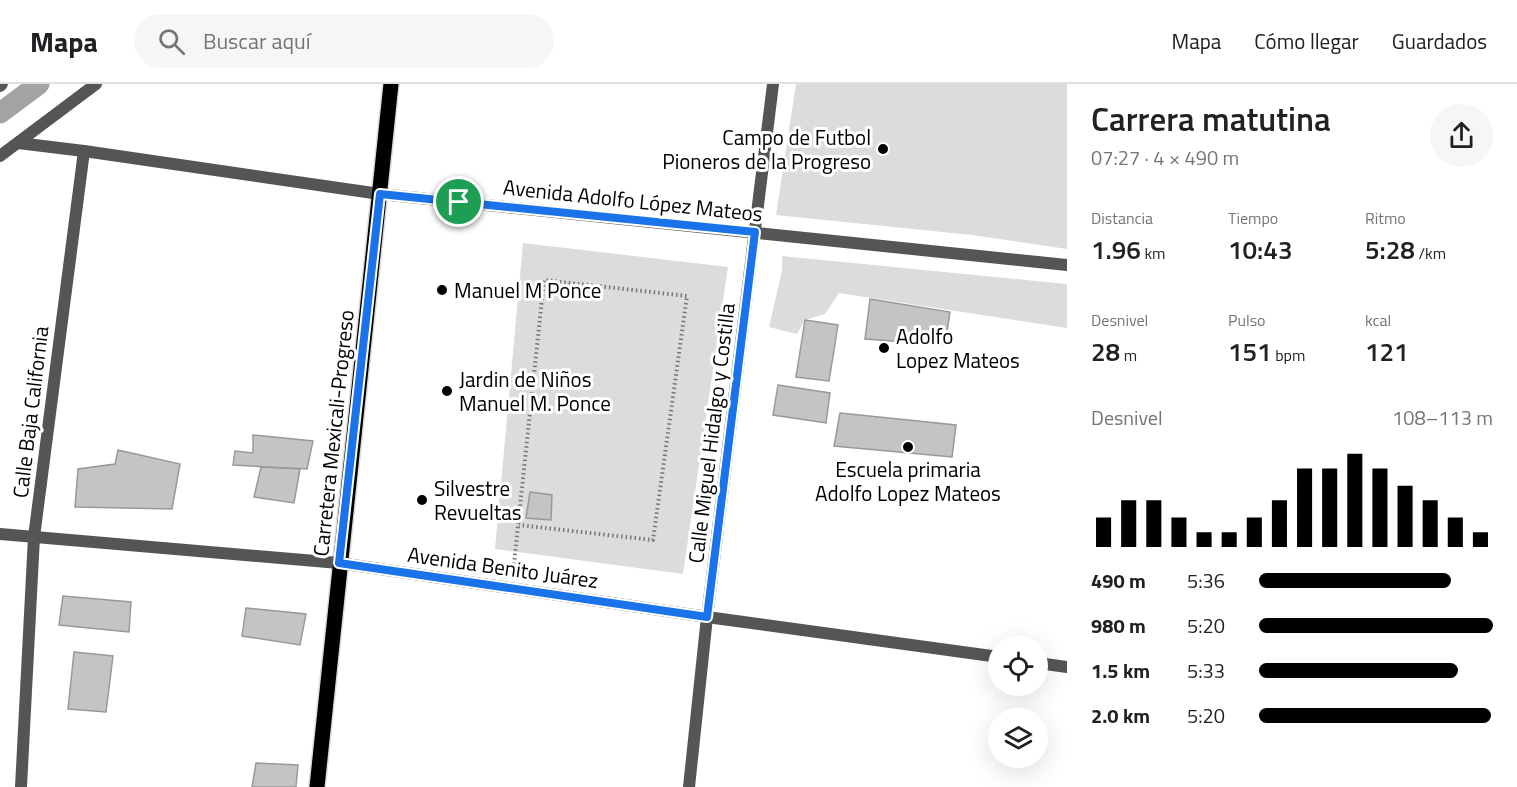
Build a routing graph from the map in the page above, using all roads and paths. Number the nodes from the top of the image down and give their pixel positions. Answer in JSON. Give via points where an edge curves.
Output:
{"nodes":[{"id":1,"x":96,"y":84,"type":"edge"},
{"id":2,"x":391,"y":84,"type":"edge"},
{"id":3,"x":773,"y":84,"type":"edge"},
{"id":4,"x":18,"y":143,"type":"junction"},
{"id":5,"x":84,"y":151,"type":"junction"},
{"id":6,"x":0,"y":156,"type":"edge"},
{"id":7,"x":380,"y":194,"type":"junction"},
{"id":8,"x":755,"y":232,"type":"junction"},
{"id":9,"x":1067,"y":265,"type":"edge"},
{"id":10,"x":519,"y":525,"type":"junction"},
{"id":11,"x":0,"y":534,"type":"edge"},
{"id":12,"x":34,"y":537,"type":"junction"},
{"id":13,"x":339,"y":563,"type":"junction"},
{"id":14,"x":511,"y":588,"type":"junction"},
{"id":15,"x":707,"y":617,"type":"junction"},
{"id":16,"x":988,"y":655,"type":"edge"},
{"id":17,"x":1048,"y":664,"type":"edge"},
{"id":18,"x":1067,"y":667,"type":"edge"},
{"id":19,"x":21,"y":787,"type":"edge"},
{"id":20,"x":317,"y":787,"type":"edge"},
{"id":21,"x":689,"y":787,"type":"edge"}],
"edges":[{"from":1,"to":4,"type":"street"},
{"from":2,"to":7,"type":"main road","name":"Carretera Mexicali-Progreso"},
{"from":3,"to":8,"type":"street","name":"Calle Miguel Hidalgo y Costilla"},
{"from":4,"to":5,"type":"street","name":"Avenida Adolfo López Mateos"},
{"from":4,"to":6,"type":"street"},
{"from":5,"to":7,"type":"street","name":"Avenida Adolfo López Mateos"},
{"from":5,"to":12,"type":"street","name":"Calle Baja California"},
{"from":7,"to":8,"type":"street","name":"Avenida Adolfo López Mateos"},
{"from":7,"to":13,"type":"main road","name":"Carretera Mexicali-Progreso"},
{"from":8,"to":9,"type":"street","name":"Avenida Adolfo López Mateos"},
{"from":8,"to":15,"type":"street","name":"Calle Miguel Hidalgo y Costilla"},
{"from":10,"to":10,"type":"path","via":[[653,540],[687,296],[544,280]]},
{"from":10,"to":14,"type":"path"},
{"from":11,"to":12,"type":"street","name":"Avenida Benito Juárez"},
{"from":12,"to":13,"type":"street","name":"Avenida Benito Juárez"},
{"from":12,"to":19,"type":"street","name":"Calle Baja California"},
{"from":13,"to":14,"type":"street","name":"Avenida Benito Juárez"},
{"from":13,"to":20,"type":"main road","name":"Carretera Mexicali-Progreso"},
{"from":14,"to":15,"type":"street","name":"Avenida Benito Juárez"},
{"from":15,"to":16,"type":"street","name":"Avenida Benito Juárez"},
{"from":15,"to":21,"type":"street","name":"Calle Miguel Hidalgo y Costilla"},
{"from":17,"to":18,"type":"street"}]}
